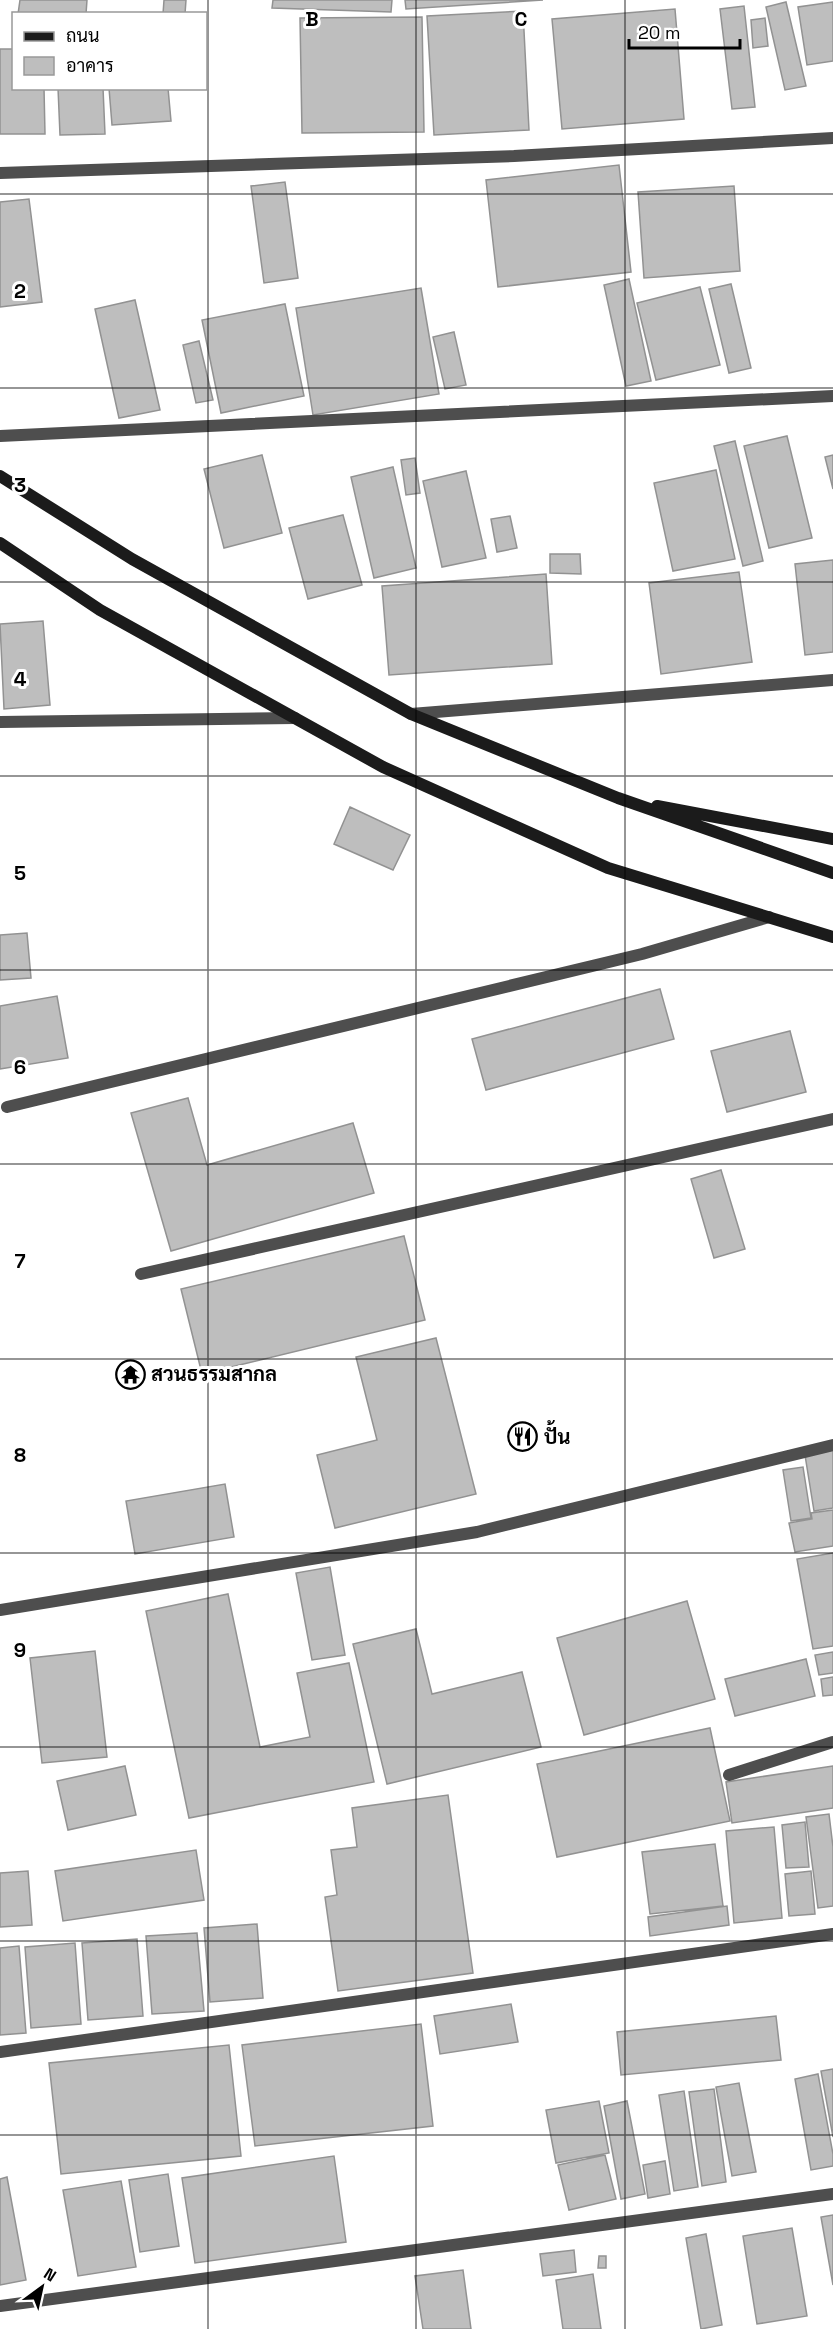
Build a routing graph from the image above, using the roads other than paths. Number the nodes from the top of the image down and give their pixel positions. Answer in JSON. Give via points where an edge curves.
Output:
{"nodes":[{"id":1,"x":833,"y":138,"type":"edge"},
{"id":2,"x":0,"y":173,"type":"edge"},
{"id":3,"x":833,"y":396,"type":"edge"},
{"id":4,"x":0,"y":435,"type":"edge"},
{"id":5,"x":0,"y":476,"type":"edge"},
{"id":6,"x":0,"y":543,"type":"edge"},
{"id":7,"x":833,"y":680,"type":"edge"},
{"id":8,"x":411,"y":714,"type":"junction"},
{"id":9,"x":295,"y":718,"type":"junction"},
{"id":10,"x":0,"y":722,"type":"edge"},
{"id":11,"x":618,"y":798,"type":"junction"},
{"id":12,"x":833,"y":839,"type":"edge"},
{"id":13,"x":833,"y":873,"type":"edge"},
{"id":14,"x":769,"y":917,"type":"junction"},
{"id":15,"x":833,"y":937,"type":"edge"},
{"id":16,"x":7,"y":1107,"type":"dead end"},
{"id":17,"x":833,"y":1119,"type":"edge"},
{"id":18,"x":141,"y":1274,"type":"dead end"},
{"id":19,"x":833,"y":1445,"type":"edge"},
{"id":20,"x":0,"y":1610,"type":"edge"},
{"id":21,"x":833,"y":1742,"type":"edge"},
{"id":22,"x":729,"y":1775,"type":"dead end"},
{"id":23,"x":833,"y":1934,"type":"edge"},
{"id":24,"x":0,"y":2052,"type":"edge"},
{"id":25,"x":833,"y":2194,"type":"edge"},
{"id":26,"x":0,"y":2306,"type":"edge"}],
"edges":[{"from":1,"to":2,"type":"street","via":[[514,156]]},
{"from":3,"to":4,"type":"street"},
{"from":5,"to":8,"type":"main road","via":[[132,559]]},
{"from":6,"to":9,"type":"main road","via":[[100,610]]},
{"from":7,"to":8,"type":"street"},
{"from":8,"to":11,"type":"main road"},
{"from":9,"to":10,"type":"street"},
{"from":9,"to":14,"type":"main road","via":[[382,767],[608,868]]},
{"from":11,"to":12,"type":"main road"},
{"from":11,"to":13,"type":"main road"},
{"from":14,"to":15,"type":"main road"},
{"from":14,"to":16,"type":"street","via":[[642,954]]},
{"from":17,"to":18,"type":"street"},
{"from":19,"to":20,"type":"street","via":[[477,1532]]},
{"from":21,"to":22,"type":"street"},
{"from":23,"to":24,"type":"street"},
{"from":25,"to":26,"type":"street"}]}
